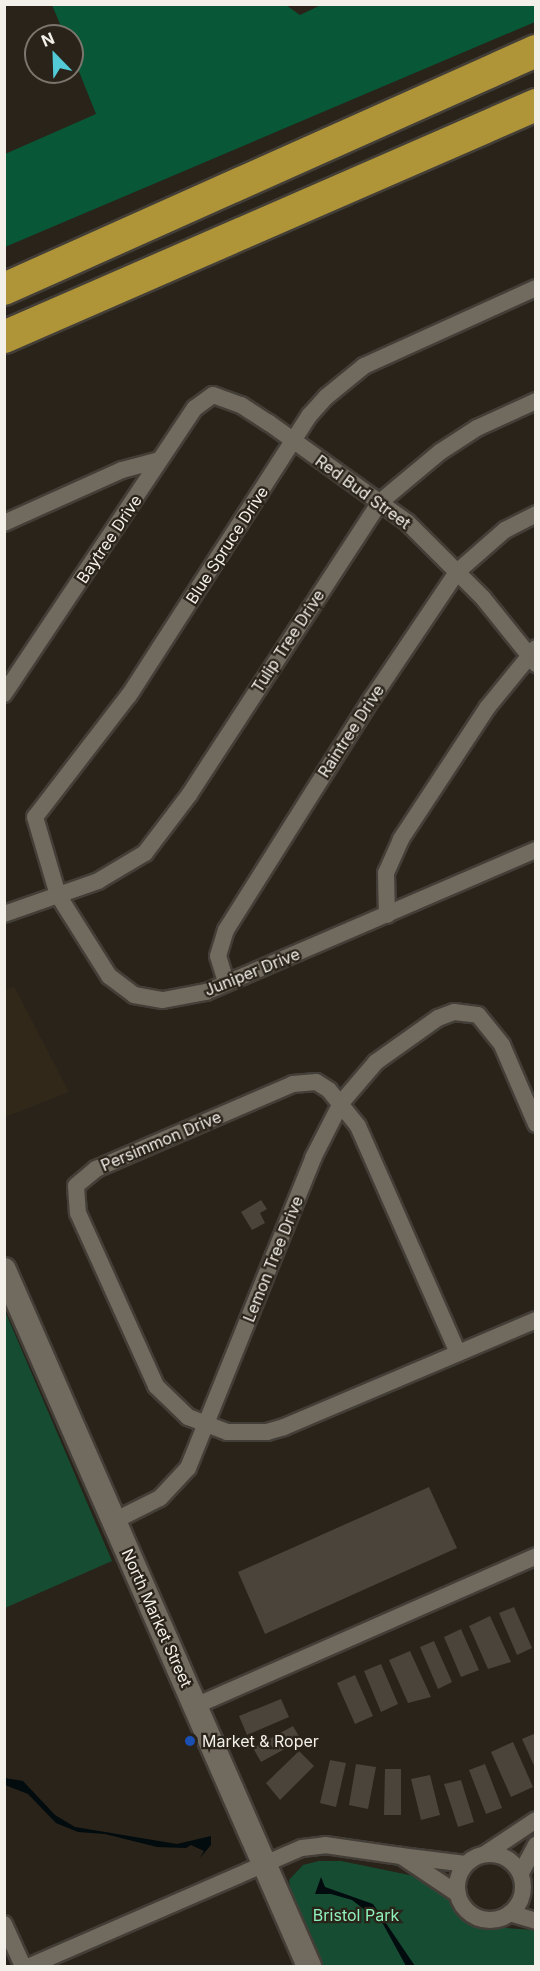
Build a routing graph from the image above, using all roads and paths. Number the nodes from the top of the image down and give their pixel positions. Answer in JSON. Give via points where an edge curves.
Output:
{"nodes":[{"id":1,"x":536,"y":51,"type":"edge"},
{"id":2,"x":536,"y":105,"type":"edge"},
{"id":3,"x":536,"y":288,"type":"edge"},
{"id":4,"x":4,"y":289,"type":"edge"},
{"id":5,"x":4,"y":337,"type":"edge"},
{"id":6,"x":222,"y":396,"type":"joint"},
{"id":7,"x":536,"y":401,"type":"edge"},
{"id":8,"x":293,"y":442,"type":"junction"},
{"id":9,"x":160,"y":460,"type":"junction"},
{"id":10,"x":379,"y":503,"type":"junction"},
{"id":11,"x":536,"y":514,"type":"edge"},
{"id":12,"x":4,"y":523,"type":"edge"},
{"id":13,"x":457,"y":572,"type":"junction"},
{"id":14,"x":533,"y":655,"type":"edge"},
{"id":15,"x":4,"y":694,"type":"edge"},
{"id":16,"x":536,"y":850,"type":"edge"},
{"id":17,"x":58,"y":895,"type":"junction"},
{"id":18,"x":4,"y":914,"type":"edge"},
{"id":19,"x":387,"y":915,"type":"junction"},
{"id":20,"x":226,"y":982,"type":"junction"},
{"id":21,"x":340,"y":1103,"type":"junction"},
{"id":22,"x":536,"y":1124,"type":"edge"},
{"id":23,"x":4,"y":1270,"type":"edge"},
{"id":24,"x":536,"y":1320,"type":"edge"},
{"id":25,"x":458,"y":1353,"type":"junction"},
{"id":26,"x":207,"y":1426,"type":"junction"},
{"id":27,"x":114,"y":1521,"type":"junction"},
{"id":28,"x":536,"y":1556,"type":"edge"},
{"id":29,"x":195,"y":1706,"type":"junction"},
{"id":30,"x":536,"y":1820,"type":"edge"},
{"id":31,"x":536,"y":1845,"type":"edge"},
{"id":32,"x":485,"y":1854,"type":"junction"},
{"id":33,"x":401,"y":1856,"type":"junction"},
{"id":34,"x":264,"y":1864,"type":"junction"},
{"id":35,"x":466,"y":1864,"type":"junction"},
{"id":36,"x":527,"y":1884,"type":"edge"},
{"id":37,"x":458,"y":1894,"type":"junction"},
{"id":38,"x":510,"y":1913,"type":"junction"},
{"id":39,"x":536,"y":1921,"type":"edge"},
{"id":40,"x":4,"y":1924,"type":"edge"},
{"id":41,"x":23,"y":1966,"type":"edge"},
{"id":42,"x":30,"y":1966,"type":"edge"},
{"id":43,"x":309,"y":1966,"type":"edge"}],
"edges":[{"from":1,"to":4,"type":"highway"},
{"from":2,"to":5,"type":"highway"},
{"from":3,"to":8,"type":"street","name":"Blue Spruce Drive","via":[[364,366],[326,397]]},
{"from":6,"to":8,"type":"street","name":"Red Bud Street"},
{"from":6,"to":9,"type":"street","name":"Baytree Drive","via":[[206,398],[195,408]]},
{"from":7,"to":10,"type":"street","name":"Tulip Tree Drive","via":[[477,428],[440,452]]},
{"from":8,"to":10,"type":"street","name":"Red Bud Street"},
{"from":8,"to":17,"type":"street","name":"Blue Spruce Drive","via":[[93,747],[38,808],[36,827]]},
{"from":9,"to":12,"type":"street","via":[[122,470]]},
{"from":9,"to":15,"type":"street","name":"Baytree Drive"},
{"from":10,"to":13,"type":"street","name":"Red Bud Street","via":[[407,522]]},
{"from":10,"to":17,"type":"street","name":"Tulip Tree Drive","via":[[160,836],[127,867]]},
{"from":11,"to":13,"type":"street","name":"Raintree Drive","via":[[505,530]]},
{"from":13,"to":14,"type":"street","name":"Red Bud Street"},
{"from":13,"to":20,"type":"street","name":"Raintree Drive","via":[[226,930],[218,956]]},
{"from":14,"to":19,"type":"street","via":[[487,708],[401,839],[386,873]]},
{"from":16,"to":19,"type":"street","name":"Juniper Drive"},
{"from":17,"to":18,"type":"street"},
{"from":17,"to":20,"type":"street","name":"Juniper Drive","via":[[109,976],[134,995],[163,1000],[184,998]]},
{"from":19,"to":20,"type":"street","name":"Juniper Drive"},
{"from":21,"to":22,"type":"street","name":"Lemon Tree Drive","via":[[395,1044],[454,1012],[478,1015],[488,1024],[502,1045]]},
{"from":21,"to":25,"type":"street","via":[[358,1126]]},
{"from":21,"to":26,"type":"street","name":"Lemon Tree Drive","via":[[313,1158]]},
{"from":21,"to":26,"type":"street","name":"Persimmon Drive","via":[[316,1083],[293,1084],[96,1169],[76,1186],[78,1213],[143,1363],[169,1402]]},
{"from":23,"to":27,"type":"main road","name":"North Market Street"},
{"from":24,"to":25,"type":"street"},
{"from":25,"to":26,"type":"street","via":[[275,1430],[250,1434]]},
{"from":26,"to":27,"type":"street","name":"Lemon Tree Drive","via":[[188,1468],[175,1484],[159,1498]]},
{"from":27,"to":29,"type":"main road","name":"North Market Street"},
{"from":28,"to":29,"type":"street"},
{"from":29,"to":34,"type":"main road","name":"North Market Street"},
{"from":30,"to":32,"type":"street"},
{"from":31,"to":36,"type":"street"},
{"from":32,"to":35,"type":"street"},
{"from":32,"to":36,"type":"street","via":[[506,1857]]},
{"from":33,"to":34,"type":"street","via":[[325,1845],[302,1848]]},
{"from":33,"to":35,"type":"street"},
{"from":33,"to":37,"type":"street"},
{"from":34,"to":42,"type":"street"},
{"from":34,"to":43,"type":"main road","name":"North Market Street"},
{"from":35,"to":37,"type":"street","via":[[460,1873]]},
{"from":36,"to":38,"type":"street"},
{"from":37,"to":38,"type":"street","via":[[478,1917],[500,1918]]},
{"from":38,"to":39,"type":"street"},
{"from":40,"to":41,"type":"street"}]}
